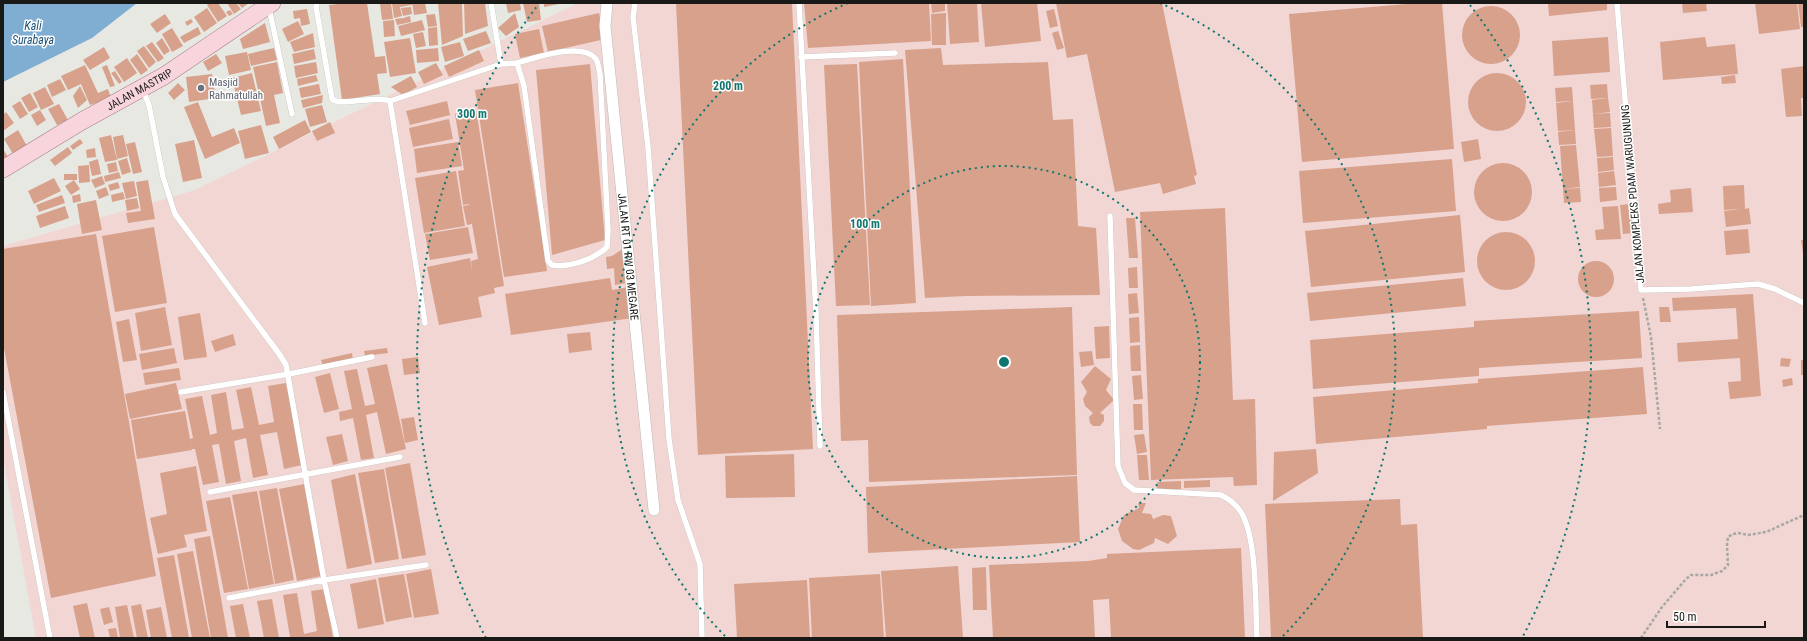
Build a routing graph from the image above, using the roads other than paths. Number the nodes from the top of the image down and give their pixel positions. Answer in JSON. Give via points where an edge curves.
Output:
{"nodes":[{"id":1,"x":317,"y":3,"type":"edge"},
{"id":2,"x":491,"y":3,"type":"edge"},
{"id":3,"x":607,"y":3,"type":"edge"},
{"id":4,"x":635,"y":3,"type":"edge"},
{"id":5,"x":799,"y":3,"type":"edge"},
{"id":6,"x":1617,"y":3,"type":"edge"},
{"id":7,"x":270,"y":4,"type":"edge"},
{"id":8,"x":895,"y":53,"type":"dead end"},
{"id":9,"x":801,"y":57,"type":"junction"},
{"id":10,"x":517,"y":62,"type":"junction"},
{"id":11,"x":500,"y":64,"type":"junction"},
{"id":12,"x":142,"y":88,"type":"junction"},
{"id":13,"x":390,"y":101,"type":"junction"},
{"id":14,"x":292,"y":114,"type":"dead end"},
{"id":15,"x":3,"y":169,"type":"edge"},
{"id":16,"x":1110,"y":216,"type":"dead end"},
{"id":17,"x":1804,"y":303,"type":"edge"},
{"id":18,"x":425,"y":323,"type":"dead end"},
{"id":19,"x":372,"y":357,"type":"dead end"},
{"id":20,"x":289,"y":374,"type":"junction"},
{"id":21,"x":3,"y":392,"type":"edge"},
{"id":22,"x":181,"y":392,"type":"dead end"},
{"id":23,"x":820,"y":446,"type":"dead end"},
{"id":24,"x":400,"y":457,"type":"dead end"},
{"id":25,"x":307,"y":475,"type":"junction"},
{"id":26,"x":210,"y":492,"type":"dead end"},
{"id":27,"x":654,"y":510,"type":"dead end"},
{"id":28,"x":426,"y":565,"type":"dead end"},
{"id":29,"x":324,"y":580,"type":"junction"},
{"id":30,"x":229,"y":598,"type":"dead end"},
{"id":31,"x":50,"y":638,"type":"edge"},
{"id":32,"x":337,"y":638,"type":"edge"},
{"id":33,"x":702,"y":638,"type":"edge"},
{"id":34,"x":1257,"y":638,"type":"edge"}],
"edges":[{"from":1,"to":13,"type":"lane","via":[[332,99],[339,102],[376,98]]},
{"from":2,"to":11,"type":"lane"},
{"from":3,"to":27,"type":"street","name":"JALAN RT 01 RW 03 MEGARE","via":[[606,26]]},
{"from":4,"to":33,"type":"lane","via":[[634,17],[648,147],[670,438],[678,500],[700,564]]},
{"from":5,"to":9,"type":"lane"},
{"from":6,"to":17,"type":"lane","name":"JALAN KOMPLEKS PDAM WARUGUNUNG","via":[[1641,290],[1758,284],[1771,287]]},
{"from":7,"to":12,"type":"main road","name":"JALAN MASTRIP"},
{"from":7,"to":14,"type":"lane"},
{"from":8,"to":9,"type":"lane"},
{"from":9,"to":23,"type":"lane","via":[[816,313]]},
{"from":10,"to":10,"type":"lane","via":[[524,86],[548,261],[558,266],[591,259],[607,247],[608,230],[600,74],[596,59],[583,51],[554,53]]},
{"from":10,"to":11,"type":"lane"},
{"from":11,"to":13,"type":"lane"},
{"from":12,"to":15,"type":"main road","name":"JALAN MASTRIP"},
{"from":12,"to":20,"type":"lane","via":[[149,105],[163,177],[175,214],[280,355]]},
{"from":13,"to":18,"type":"lane"},
{"from":16,"to":34,"type":"lane","via":[[1118,466],[1125,483],[1134,490],[1221,495],[1239,508],[1246,524],[1252,552]]},
{"from":19,"to":20,"type":"lane"},
{"from":20,"to":22,"type":"lane"},
{"from":20,"to":25,"type":"lane"},
{"from":21,"to":31,"type":"lane"},
{"from":24,"to":25,"type":"lane"},
{"from":25,"to":26,"type":"lane"},
{"from":25,"to":29,"type":"lane"},
{"from":28,"to":29,"type":"lane"},
{"from":29,"to":30,"type":"lane"},
{"from":29,"to":32,"type":"lane"}]}
